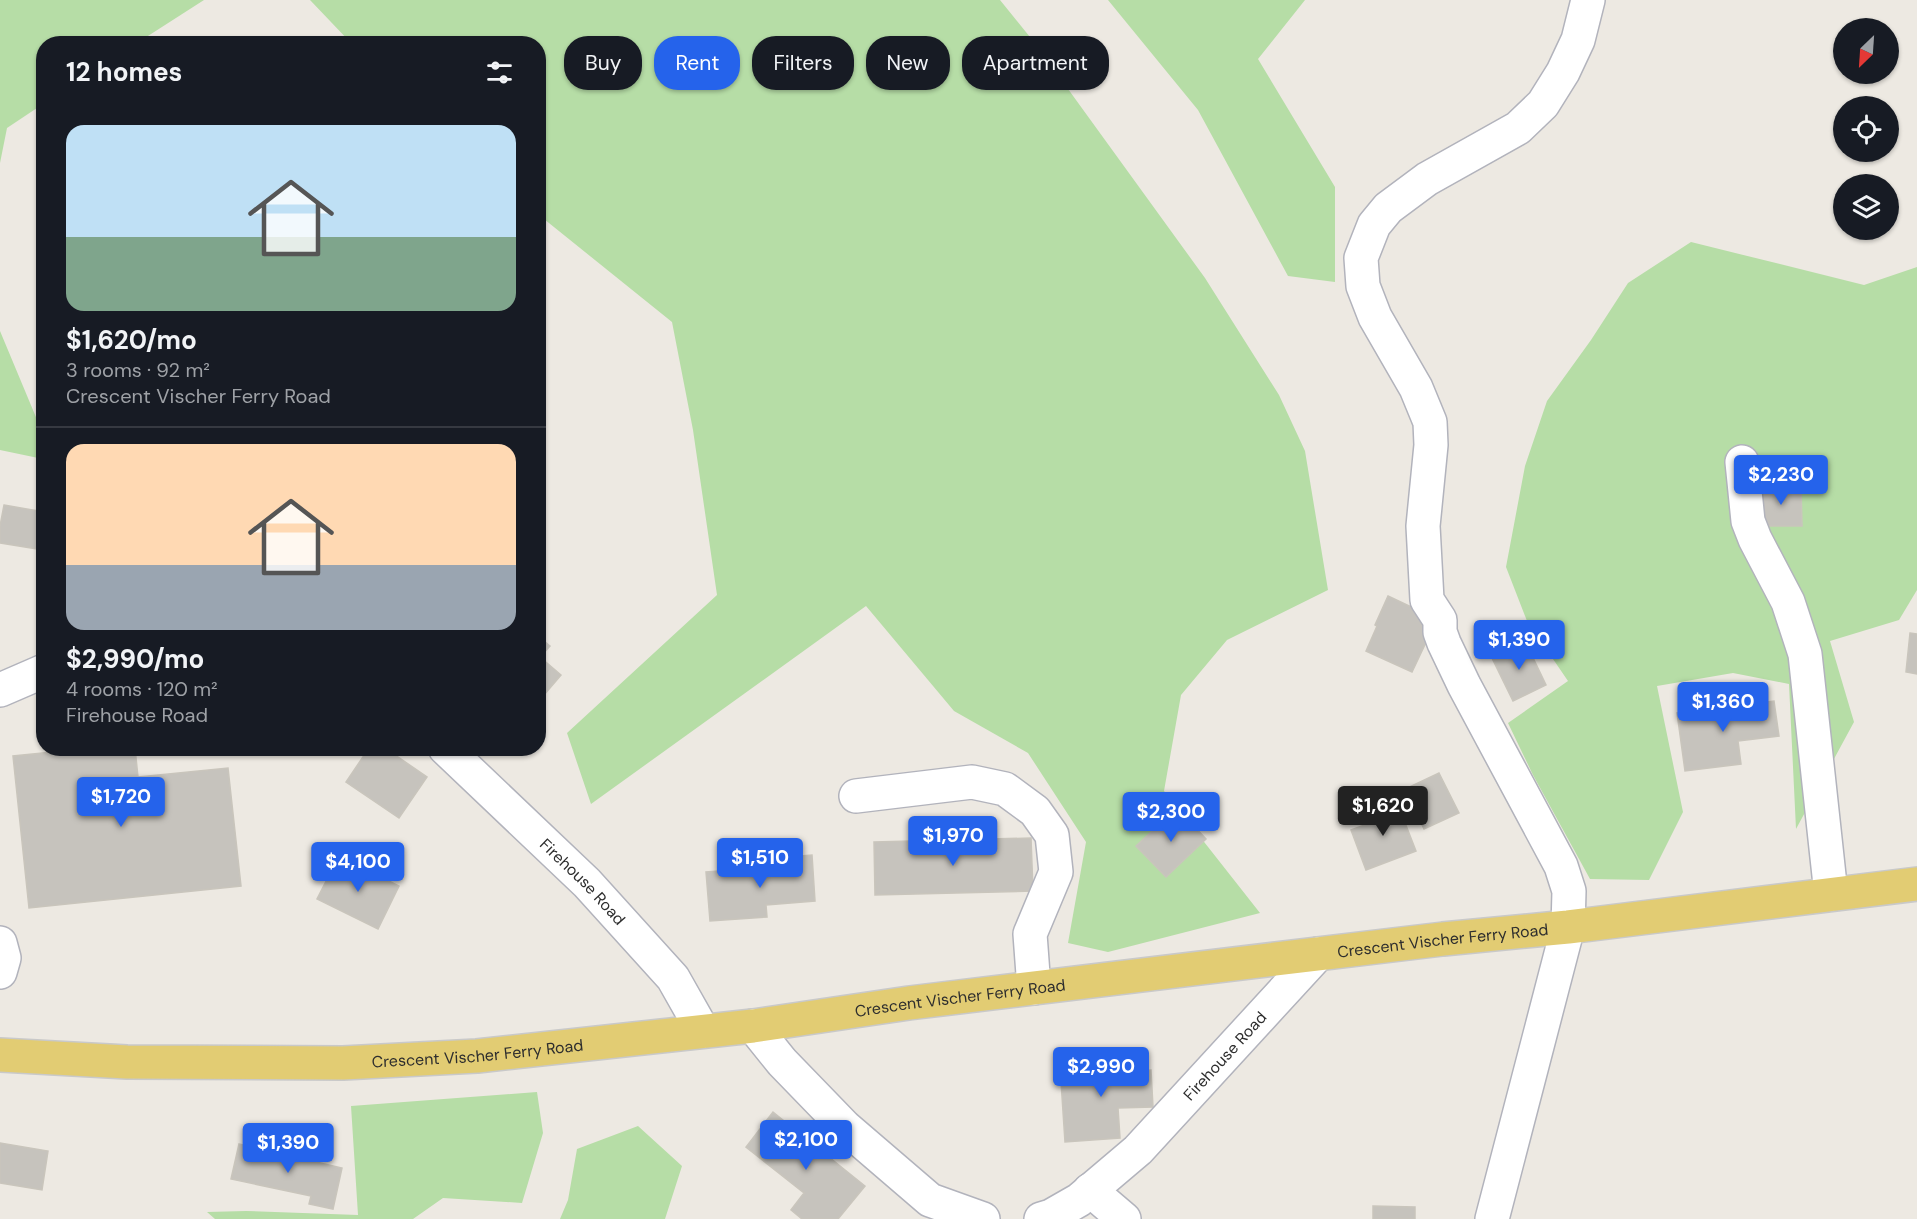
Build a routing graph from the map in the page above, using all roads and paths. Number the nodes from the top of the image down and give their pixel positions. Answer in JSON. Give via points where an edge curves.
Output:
{"nodes":[{"id":1,"x":1588,"y":0,"type":"edge"},
{"id":2,"x":1742,"y":462,"type":"dead end"},
{"id":3,"x":36,"y":674,"type":"edge"},
{"id":4,"x":0,"y":690,"type":"edge"},
{"id":5,"x":453,"y":756,"type":"edge"},
{"id":6,"x":856,"y":796,"type":"dead end"},
{"id":7,"x":1917,"y":884,"type":"edge"},
{"id":8,"x":1831,"y":894,"type":"junction"},
{"id":9,"x":1568,"y":927,"type":"junction"},
{"id":10,"x":0,"y":943,"type":"edge"},
{"id":11,"x":1318,"y":954,"type":"junction"},
{"id":12,"x":0,"y":972,"type":"edge"},
{"id":13,"x":1034,"y":988,"type":"junction"},
{"id":14,"x":753,"y":1026,"type":"junction"},
{"id":15,"x":703,"y":1031,"type":"junction"},
{"id":16,"x":0,"y":1055,"type":"edge"},
{"id":17,"x":1090,"y":1190,"type":"junction"},
{"id":18,"x":983,"y":1219,"type":"edge"},
{"id":19,"x":1041,"y":1219,"type":"edge"},
{"id":20,"x":1124,"y":1219,"type":"edge"},
{"id":21,"x":1492,"y":1219,"type":"edge"}],
"edges":[{"from":1,"to":9,"type":"street","via":[[1578,40],[1543,104],[1518,128],[1427,179],[1388,208],[1374,225],[1361,258],[1364,286],[1376,317],[1416,388],[1430,422],[1423,525],[1427,600],[1440,620],[1444,643],[1464,685],[1561,866],[1569,891]]},
{"from":2,"to":8,"type":"street","via":[[1748,521],[1788,602],[1805,654]]},
{"from":3,"to":4,"type":"street"},
{"from":5,"to":15,"type":"street","name":"Firehouse Road","via":[[587,883],[673,978]]},
{"from":6,"to":13,"type":"street","via":[[972,782],[1005,789],[1035,811],[1052,834],[1056,872],[1030,934]]},
{"from":7,"to":8,"type":"main road","name":"Crescent Vischer Ferry Road"},
{"from":8,"to":9,"type":"main road","name":"Crescent Vischer Ferry Road"},
{"from":9,"to":11,"type":"main road","name":"Crescent Vischer Ferry Road"},
{"from":9,"to":21,"type":"street"},
{"from":10,"to":12,"type":"street","via":[[4,958]]},
{"from":11,"to":13,"type":"main road","name":"Crescent Vischer Ferry Road"},
{"from":11,"to":17,"type":"street","name":"Firehouse Road","via":[[1138,1150]]},
{"from":13,"to":14,"type":"main road","name":"Crescent Vischer Ferry Road"},
{"from":14,"to":15,"type":"main road","name":"Crescent Vischer Ferry Road"},
{"from":14,"to":18,"type":"street","via":[[845,1127],[930,1200]]},
{"from":15,"to":16,"type":"main road","name":"Crescent Vischer Ferry Road","via":[[477,1056],[343,1063],[127,1062]]},
{"from":17,"to":19,"type":"street","name":"Firehouse Road","via":[[1079,1200]]},
{"from":17,"to":20,"type":"street"}]}
